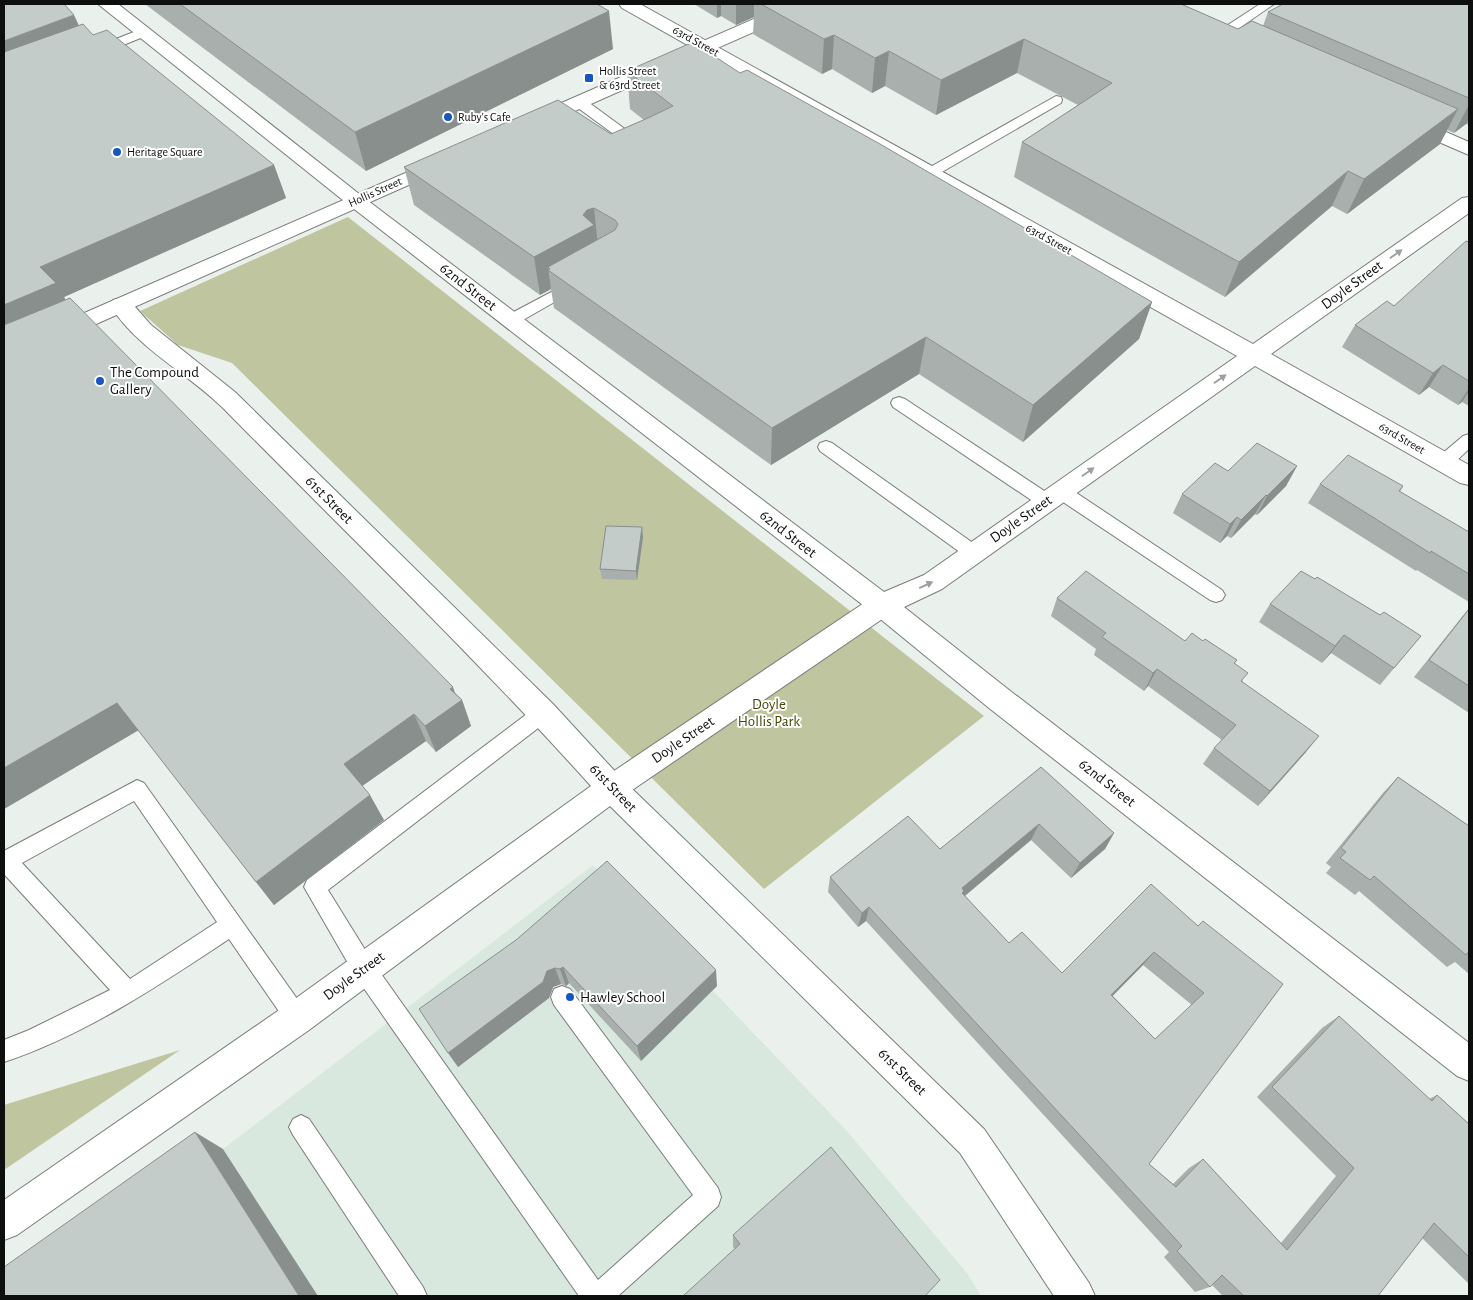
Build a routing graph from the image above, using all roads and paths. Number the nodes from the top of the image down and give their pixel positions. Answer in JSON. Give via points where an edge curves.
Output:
{"nodes":[{"id":1,"x":108,"y":4,"type":"edge"},
{"id":2,"x":628,"y":4,"type":"edge"},
{"id":3,"x":802,"y":4,"type":"edge"},
{"id":4,"x":1268,"y":4,"type":"edge"},
{"id":5,"x":144,"y":32,"type":"junction"},
{"id":6,"x":1210,"y":34,"type":"joint"},
{"id":7,"x":1236,"y":45,"type":"edge"},
{"id":8,"x":705,"y":46,"type":"junction"},
{"id":9,"x":83,"y":56,"type":"edge"},
{"id":10,"x":1056,"y":100,"type":"dead end"},
{"id":11,"x":579,"y":102,"type":"junction"},
{"id":12,"x":1389,"y":113,"type":"edge"},
{"id":13,"x":516,"y":130,"type":"edge"},
{"id":14,"x":1469,"y":149,"type":"edge"},
{"id":15,"x":646,"y":151,"type":"edge"},
{"id":16,"x":461,"y":154,"type":"edge"},
{"id":17,"x":930,"y":173,"type":"junction"},
{"id":18,"x":356,"y":200,"type":"junction"},
{"id":19,"x":1469,"y":203,"type":"edge"},
{"id":20,"x":588,"y":277,"type":"edge"},
{"id":21,"x":122,"y":306,"type":"junction"},
{"id":22,"x":511,"y":320,"type":"junction"},
{"id":23,"x":1254,"y":355,"type":"junction"},
{"id":24,"x":4,"y":358,"type":"edge"},
{"id":25,"x":899,"y":403,"type":"dead end"},
{"id":26,"x":1469,"y":440,"type":"edge"},
{"id":27,"x":826,"y":447,"type":"dead end"},
{"id":28,"x":1443,"y":462,"type":"junction"},
{"id":29,"x":1469,"y":476,"type":"edge"},
{"id":30,"x":1053,"y":496,"type":"junction"},
{"id":31,"x":974,"y":553,"type":"junction"},
{"id":32,"x":1216,"y":595,"type":"dead end"},
{"id":33,"x":882,"y":605,"type":"junction"},
{"id":34,"x":543,"y":713,"type":"junction"},
{"id":35,"x":612,"y":788,"type":"junction"},
{"id":36,"x":5,"y":862,"type":"edge"},
{"id":37,"x":232,"y":925,"type":"junction"},
{"id":38,"x":364,"y":969,"type":"junction"},
{"id":39,"x":128,"y":993,"type":"junction"},
{"id":40,"x":562,"y":998,"type":"dead end"},
{"id":41,"x":296,"y":1018,"type":"junction"},
{"id":42,"x":4,"y":1051,"type":"edge"},
{"id":43,"x":1469,"y":1064,"type":"edge"},
{"id":44,"x":301,"y":1127,"type":"dead end"},
{"id":45,"x":4,"y":1222,"type":"edge"},
{"id":46,"x":414,"y":1296,"type":"edge"},
{"id":47,"x":594,"y":1296,"type":"edge"},
{"id":48,"x":599,"y":1296,"type":"edge"},
{"id":49,"x":1076,"y":1296,"type":"edge"}],
"edges":[{"from":1,"to":5,"type":"street","name":"62nd Street"},
{"from":2,"to":8,"type":"street","name":"63rd Street"},
{"from":3,"to":8,"type":"street"},
{"from":4,"to":6,"type":"lane"},
{"from":5,"to":9,"type":"lane"},
{"from":5,"to":18,"type":"street","name":"62nd Street"},
{"from":6,"to":7,"type":"street"},
{"from":8,"to":11,"type":"street"},
{"from":8,"to":17,"type":"street","name":"63rd Street"},
{"from":10,"to":17,"type":"lane"},
{"from":11,"to":13,"type":"street"},
{"from":11,"to":15,"type":"lane"},
{"from":12,"to":14,"type":"street"},
{"from":16,"to":18,"type":"street","name":"Hollis Street"},
{"from":17,"to":23,"type":"street","name":"63rd Street"},
{"from":18,"to":21,"type":"street","name":"Hollis Street"},
{"from":18,"to":22,"type":"street","name":"62nd Street"},
{"from":23,"to":19,"type":"street","name":"Doyle Street","one_way":true},
{"from":20,"to":22,"type":"lane"},
{"from":21,"to":24,"type":"street","name":"Hollis Street"},
{"from":21,"to":34,"type":"street","name":"61st Street","via":[[143,330],[227,398]]},
{"from":22,"to":33,"type":"street","name":"62nd Street"},
{"from":23,"to":28,"type":"street","name":"63rd Street"},
{"from":30,"to":23,"type":"street","name":"Doyle Street","one_way":true},
{"from":25,"to":30,"type":"lane"},
{"from":26,"to":28,"type":"lane"},
{"from":27,"to":31,"type":"lane"},
{"from":28,"to":29,"type":"street","name":"63rd Street"},
{"from":30,"to":31,"type":"street","name":"Doyle Street"},
{"from":30,"to":32,"type":"lane"},
{"from":33,"to":31,"type":"street","name":"Doyle Street","one_way":true,"via":[[933,582]]},
{"from":33,"to":35,"type":"street","name":"Doyle Street"},
{"from":33,"to":43,"type":"street","name":"62nd Street"},
{"from":34,"to":35,"type":"street","name":"61st Street"},
{"from":34,"to":38,"type":"lane","via":[[315,886]]},
{"from":35,"to":38,"type":"street","name":"Doyle Street"},
{"from":35,"to":49,"type":"street","name":"61st Street","via":[[972,1141]]},
{"from":36,"to":37,"type":"lane","via":[[137,789]]},
{"from":36,"to":39,"type":"lane"},
{"from":37,"to":39,"type":"lane"},
{"from":37,"to":41,"type":"lane"},
{"from":38,"to":41,"type":"street","name":"Doyle Street"},
{"from":38,"to":47,"type":"lane"},
{"from":39,"to":42,"type":"lane"},
{"from":40,"to":48,"type":"lane","via":[[708,1197]]},
{"from":41,"to":45,"type":"street","name":"Doyle Street"},
{"from":44,"to":46,"type":"lane"}]}
